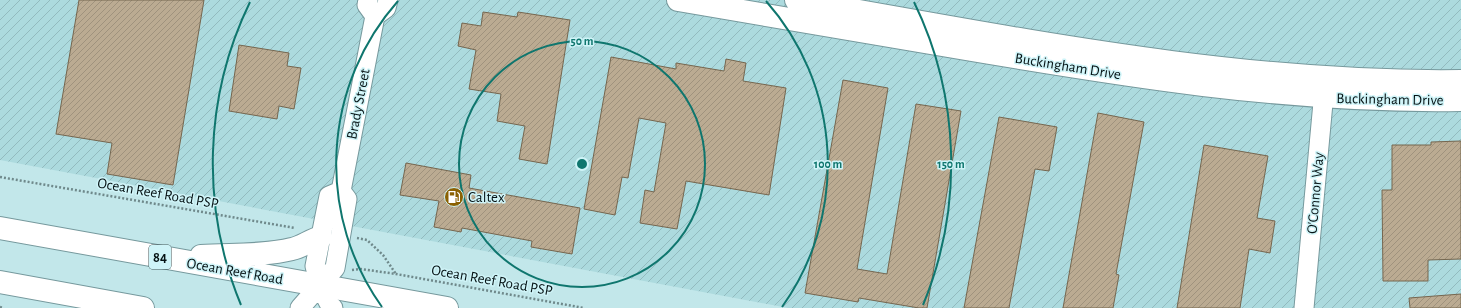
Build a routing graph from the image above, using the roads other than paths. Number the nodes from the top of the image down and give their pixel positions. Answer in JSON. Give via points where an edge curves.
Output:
{"nodes":[{"id":1,"x":388,"y":0,"type":"edge"},
{"id":2,"x":678,"y":0,"type":"edge"},
{"id":3,"x":796,"y":0,"type":"edge"},
{"id":4,"x":740,"y":5,"type":"edge"},
{"id":5,"x":371,"y":8,"type":"edge"},
{"id":6,"x":1461,"y":81,"type":"edge"},
{"id":7,"x":1324,"y":88,"type":"junction"},
{"id":8,"x":1461,"y":100,"type":"edge"},
{"id":9,"x":341,"y":191,"type":"junction"},
{"id":10,"x":0,"y":228,"type":"edge"},
{"id":11,"x":321,"y":237,"type":"junction"},
{"id":12,"x":166,"y":258,"type":"junction"},
{"id":13,"x":0,"y":282,"type":"edge"},
{"id":14,"x":320,"y":286,"type":"junction"},
{"id":15,"x":142,"y":308,"type":"edge"},
{"id":16,"x":300,"y":308,"type":"edge"},
{"id":17,"x":333,"y":308,"type":"edge"},
{"id":18,"x":447,"y":308,"type":"edge"},
{"id":19,"x":1304,"y":308,"type":"edge"}],
"edges":[{"from":1,"to":5,"type":"street","name":"Brady Street","via":[[386,8]]},
{"from":2,"to":4,"type":"street","name":"Buckingham Drive"},
{"from":3,"to":7,"type":"street","name":"Buckingham Drive"},
{"from":4,"to":7,"type":"street","name":"Buckingham Drive","via":[[1061,66],[1212,87]]},
{"from":5,"to":9,"type":"street","name":"Brady Street"},
{"from":6,"to":7,"type":"street","name":"Buckingham Drive"},
{"from":7,"to":8,"type":"street","name":"Buckingham Drive"},
{"from":7,"to":19,"type":"street","name":"O'Connor Way"},
{"from":9,"to":11,"type":"street","via":[[329,196]]},
{"from":9,"to":14,"type":"street","name":"Brady Street","via":[[347,198],[335,268]]},
{"from":10,"to":12,"type":"street","name":"Ocean Reef Road","number":"84"},
{"from":11,"to":12,"type":"street","via":[[300,247],[280,252]]},
{"from":11,"to":14,"type":"street","via":[[315,266]]},
{"from":12,"to":14,"type":"street","name":"Ocean Reef Road","number":"84"},
{"from":13,"to":15,"type":"street"},
{"from":14,"to":16,"type":"street","name":"Brady Street"},
{"from":14,"to":17,"type":"street"},
{"from":14,"to":18,"type":"street","name":"Ocean Reef Road","number":"84"}]}
